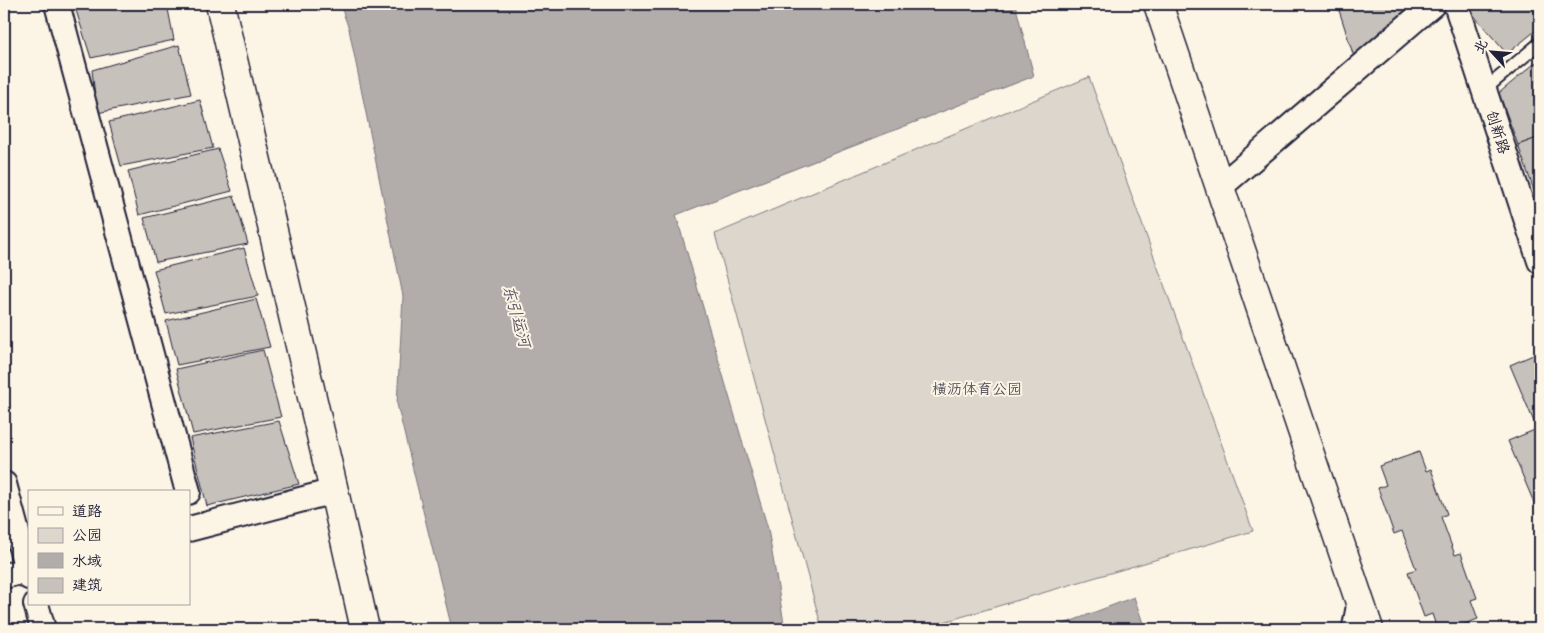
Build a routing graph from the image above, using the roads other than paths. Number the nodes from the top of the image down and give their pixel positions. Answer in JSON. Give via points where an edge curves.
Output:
{"nodes":[{"id":1,"x":58,"y":4,"type":"edge"},
{"id":2,"x":220,"y":4,"type":"edge"},
{"id":3,"x":1158,"y":4,"type":"edge"},
{"id":4,"x":1433,"y":4,"type":"edge"},
{"id":5,"x":1456,"y":4,"type":"edge"},
{"id":6,"x":1540,"y":43,"type":"edge"},
{"id":7,"x":1484,"y":90,"type":"junction"},
{"id":8,"x":1220,"y":187,"type":"junction"},
{"id":9,"x":1540,"y":261,"type":"edge"},
{"id":10,"x":4,"y":484,"type":"edge"},
{"id":11,"x":187,"y":490,"type":"edge"},
{"id":12,"x":334,"y":491,"type":"junction"},
{"id":13,"x":190,"y":503,"type":"edge"},
{"id":14,"x":193,"y":528,"type":"edge"},
{"id":15,"x":28,"y":572,"type":"edge"},
{"id":16,"x":4,"y":576,"type":"edge"},
{"id":17,"x":1356,"y":590,"type":"junction"},
{"id":18,"x":37,"y":606,"type":"edge"},
{"id":19,"x":43,"y":629,"type":"edge"},
{"id":20,"x":364,"y":629,"type":"edge"},
{"id":21,"x":1348,"y":629,"type":"edge"},
{"id":22,"x":1369,"y":629,"type":"edge"}],
"edges":[{"from":1,"to":11,"type":"street"},
{"from":2,"to":12,"type":"street"},
{"from":3,"to":8,"type":"street"},
{"from":4,"to":8,"type":"street"},
{"from":5,"to":7,"type":"street","name":"创新路"},
{"from":6,"to":7,"type":"lane"},
{"from":7,"to":9,"type":"street","name":"创新路"},
{"from":8,"to":17,"type":"street"},
{"from":10,"to":15,"type":"street"},
{"from":12,"to":14,"type":"street"},
{"from":12,"to":20,"type":"street"},
{"from":13,"to":14,"type":"street"},
{"from":15,"to":16,"type":"street"},
{"from":17,"to":21,"type":"lane"},
{"from":17,"to":22,"type":"street"},
{"from":18,"to":19,"type":"street"}]}
